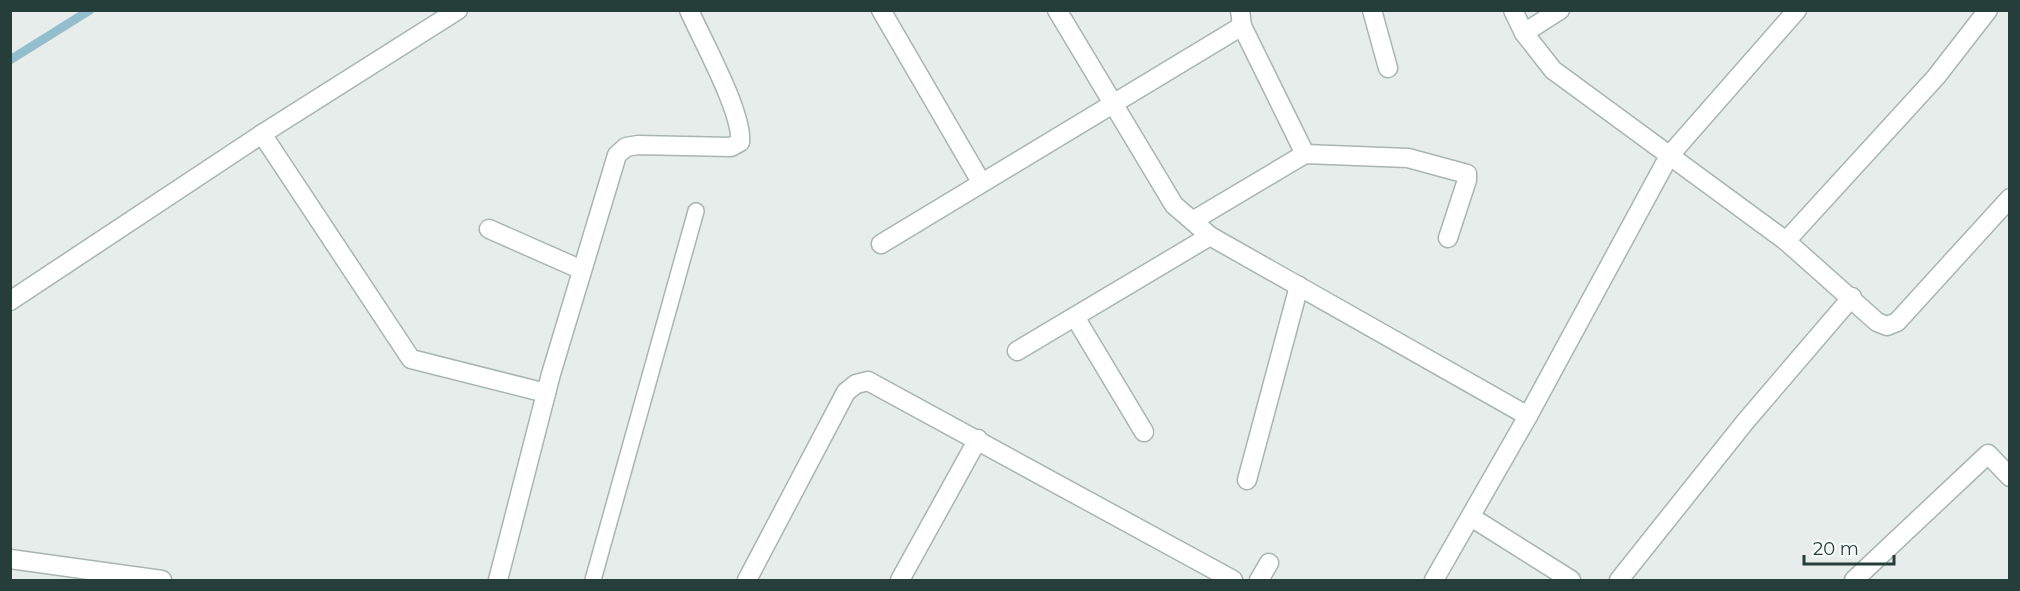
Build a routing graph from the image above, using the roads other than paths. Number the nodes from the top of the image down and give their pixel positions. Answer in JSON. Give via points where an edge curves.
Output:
{"nodes":[{"id":1,"x":458,"y":10,"type":"edge"},
{"id":2,"x":689,"y":10,"type":"edge"},
{"id":3,"x":881,"y":10,"type":"edge"},
{"id":4,"x":1057,"y":10,"type":"edge"},
{"id":5,"x":1372,"y":10,"type":"edge"},
{"id":6,"x":1513,"y":10,"type":"edge"},
{"id":7,"x":1560,"y":10,"type":"edge"},
{"id":8,"x":1797,"y":10,"type":"edge"},
{"id":9,"x":1988,"y":10,"type":"edge"},
{"id":10,"x":1241,"y":18,"type":"edge"},
{"id":11,"x":1524,"y":33,"type":"junction"},
{"id":12,"x":1388,"y":68,"type":"dead end"},
{"id":13,"x":1112,"y":102,"type":"junction"},
{"id":14,"x":262,"y":134,"type":"junction"},
{"id":15,"x":1305,"y":154,"type":"junction"},
{"id":16,"x":1669,"y":156,"type":"junction"},
{"id":17,"x":981,"y":182,"type":"junction"},
{"id":18,"x":2010,"y":198,"type":"edge"},
{"id":19,"x":696,"y":211,"type":"dead end"},
{"id":20,"x":1194,"y":220,"type":"junction"},
{"id":21,"x":489,"y":229,"type":"dead end"},
{"id":22,"x":1210,"y":236,"type":"junction"},
{"id":23,"x":1448,"y":238,"type":"dead end"},
{"id":24,"x":1786,"y":241,"type":"junction"},
{"id":25,"x":881,"y":244,"type":"dead end"},
{"id":26,"x":582,"y":270,"type":"junction"},
{"id":27,"x":1299,"y":286,"type":"junction"},
{"id":28,"x":1852,"y":297,"type":"junction"},
{"id":29,"x":10,"y":302,"type":"edge"},
{"id":30,"x":1075,"y":316,"type":"junction"},
{"id":31,"x":1017,"y":351,"type":"dead end"},
{"id":32,"x":546,"y":393,"type":"junction"},
{"id":33,"x":1528,"y":416,"type":"junction"},
{"id":34,"x":1144,"y":432,"type":"dead end"},
{"id":35,"x":978,"y":439,"type":"junction"},
{"id":36,"x":2010,"y":477,"type":"edge"},
{"id":37,"x":1246,"y":480,"type":"dead end"},
{"id":38,"x":1471,"y":517,"type":"junction"},
{"id":39,"x":10,"y":559,"type":"edge"},
{"id":40,"x":1269,"y":563,"type":"dead end"},
{"id":41,"x":1860,"y":579,"type":"edge"},
{"id":42,"x":162,"y":580,"type":"edge"},
{"id":43,"x":498,"y":580,"type":"edge"},
{"id":44,"x":593,"y":580,"type":"edge"},
{"id":45,"x":747,"y":580,"type":"edge"},
{"id":46,"x":900,"y":580,"type":"edge"},
{"id":47,"x":1233,"y":580,"type":"edge"},
{"id":48,"x":1259,"y":580,"type":"edge"},
{"id":49,"x":1434,"y":580,"type":"edge"},
{"id":50,"x":1571,"y":580,"type":"edge"},
{"id":51,"x":1619,"y":580,"type":"edge"}],
"edges":[{"from":1,"to":14,"type":"street"},
{"from":2,"to":26,"type":"street","via":[[741,132],[740,142],[731,147],[626,147],[617,155]]},
{"from":3,"to":17,"type":"street"},
{"from":4,"to":13,"type":"street"},
{"from":5,"to":12,"type":"street"},
{"from":6,"to":11,"type":"street"},
{"from":7,"to":11,"type":"street"},
{"from":8,"to":16,"type":"street"},
{"from":9,"to":24,"type":"street","via":[[1936,77]]},
{"from":10,"to":13,"type":"street"},
{"from":10,"to":15,"type":"street"},
{"from":11,"to":16,"type":"street","via":[[1553,70]]},
{"from":13,"to":17,"type":"street"},
{"from":13,"to":20,"type":"street","via":[[1174,205]]},
{"from":14,"to":29,"type":"street"},
{"from":14,"to":32,"type":"street","via":[[411,359]]},
{"from":15,"to":20,"type":"street"},
{"from":15,"to":23,"type":"street","via":[[1408,158],[1462,171],[1467,180]]},
{"from":16,"to":24,"type":"street"},
{"from":16,"to":33,"type":"street"},
{"from":17,"to":25,"type":"street"},
{"from":18,"to":28,"type":"street","via":[[1897,322],[1887,326],[1877,322]]},
{"from":19,"to":44,"type":"lane"},
{"from":20,"to":22,"type":"street"},
{"from":21,"to":26,"type":"street"},
{"from":22,"to":27,"type":"street"},
{"from":22,"to":30,"type":"street"},
{"from":24,"to":28,"type":"street"},
{"from":26,"to":32,"type":"street"},
{"from":27,"to":33,"type":"street"},
{"from":27,"to":37,"type":"street"},
{"from":28,"to":51,"type":"street","via":[[1745,422]]},
{"from":30,"to":31,"type":"street"},
{"from":30,"to":34,"type":"street"},
{"from":32,"to":43,"type":"street"},
{"from":33,"to":38,"type":"street"},
{"from":35,"to":45,"type":"street","via":[[868,381],[856,384],[846,392]]},
{"from":35,"to":46,"type":"street"},
{"from":35,"to":47,"type":"street"},
{"from":36,"to":41,"type":"street","via":[[1988,454]]},
{"from":38,"to":49,"type":"street"},
{"from":38,"to":50,"type":"street"},
{"from":39,"to":42,"type":"street"},
{"from":40,"to":48,"type":"street"}]}
